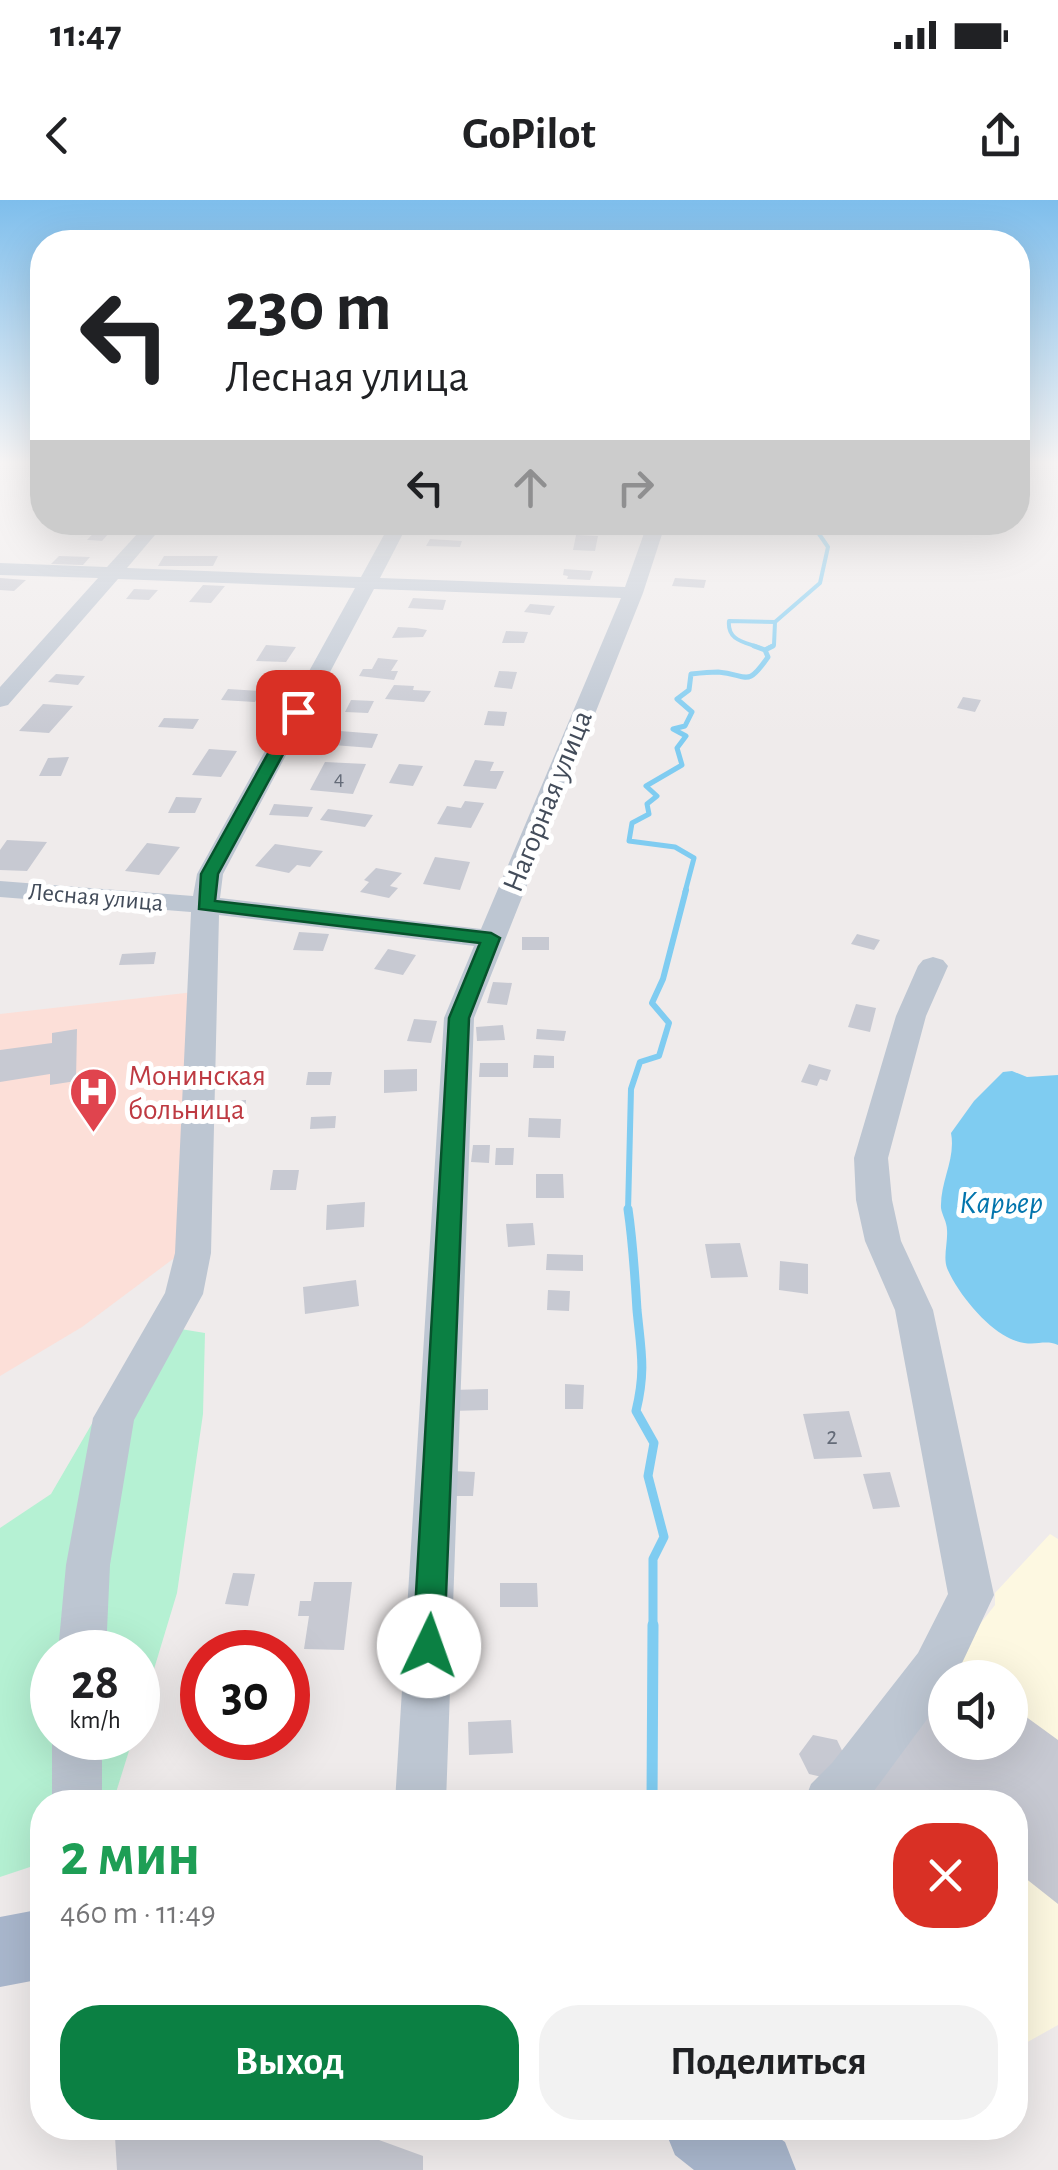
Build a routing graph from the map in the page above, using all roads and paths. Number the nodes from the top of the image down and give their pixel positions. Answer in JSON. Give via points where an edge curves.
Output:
{"nodes":[{"id":1,"x":132,"y":552,"type":"edge"},
{"id":2,"x":385,"y":552,"type":"edge"},
{"id":3,"x":647,"y":552,"type":"edge"},
{"id":4,"x":0,"y":569,"type":"edge"},
{"id":5,"x":113,"y":574,"type":"junction"},
{"id":6,"x":369,"y":583,"type":"junction"},
{"id":7,"x":634,"y":593,"type":"junction"},
{"id":8,"x":0,"y":700,"type":"edge"},
{"id":9,"x":0,"y":888,"type":"edge"},
{"id":10,"x":205,"y":906,"type":"junction"},
{"id":11,"x":491,"y":938,"type":"junction"},
{"id":12,"x":933,"y":966,"type":"dead end"},
{"id":13,"x":84,"y":1630,"type":"edge"},
{"id":14,"x":77,"y":1760,"type":"edge"},
{"id":15,"x":77,"y":1790,"type":"edge"},
{"id":16,"x":422,"y":1790,"type":"edge"},
{"id":17,"x":841,"y":1790,"type":"edge"},
{"id":18,"x":30,"y":1946,"type":"edge"},
{"id":19,"x":0,"y":1952,"type":"edge"},
{"id":20,"x":717,"y":2140,"type":"edge"},
{"id":21,"x":756,"y":2170,"type":"edge"}],
"edges":[{"from":1,"to":5,"type":"street"},
{"from":2,"to":6,"type":"street"},
{"from":3,"to":7,"type":"street","name":"Нагорная улица"},
{"from":4,"to":5,"type":"street"},
{"from":5,"to":6,"type":"street"},
{"from":5,"to":8,"type":"street"},
{"from":6,"to":7,"type":"street"},
{"from":6,"to":10,"type":"street","via":[[210,874]]},
{"from":7,"to":11,"type":"street","name":"Нагорная улица"},
{"from":9,"to":10,"type":"street","name":"Лесная улица"},
{"from":10,"to":11,"type":"street","name":"Лесная улица"},
{"from":10,"to":13,"type":"street","via":[[193,1254],[184,1294],[114,1418]]},
{"from":11,"to":16,"type":"street","name":"Нагорная улица","via":[[459,1018]]},
{"from":12,"to":17,"type":"street","via":[[911,1016],[871,1158],[883,1241],[914,1310],[971,1595],[935,1669]]},
{"from":14,"to":15,"type":"street"},
{"from":18,"to":19,"type":"main road"},
{"from":20,"to":21,"type":"main road"}]}
